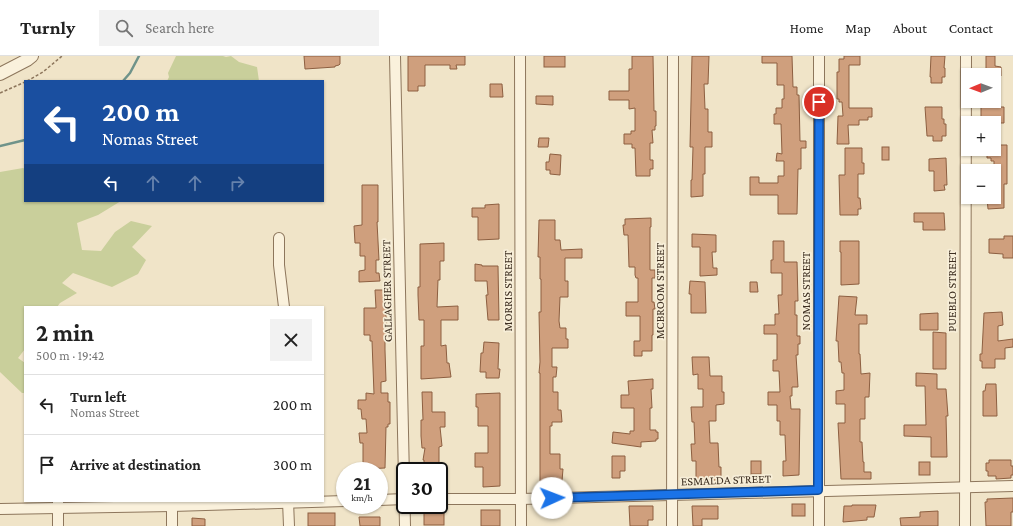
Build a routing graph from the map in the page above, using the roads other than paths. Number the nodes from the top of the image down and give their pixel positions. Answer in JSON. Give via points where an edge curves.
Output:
{"nodes":[{"id":1,"x":32,"y":56,"type":"edge"},
{"id":2,"x":395,"y":56,"type":"edge"},
{"id":3,"x":520,"y":56,"type":"edge"},
{"id":4,"x":674,"y":56,"type":"edge"},
{"id":5,"x":819,"y":56,"type":"edge"},
{"id":6,"x":966,"y":56,"type":"edge"},
{"id":7,"x":0,"y":74,"type":"edge"},
{"id":8,"x":279,"y":238,"type":"dead end"},
{"id":9,"x":284,"y":306,"type":"edge"},
{"id":10,"x":404,"y":462,"type":"edge"},
{"id":11,"x":1013,"y":486,"type":"edge"},
{"id":12,"x":964,"y":487,"type":"junction"},
{"id":13,"x":818,"y":490,"type":"junction"},
{"id":14,"x":672,"y":495,"type":"junction"},
{"id":15,"x":448,"y":499,"type":"edge"},
{"id":16,"x":521,"y":499,"type":"junction"},
{"id":17,"x":324,"y":501,"type":"edge"},
{"id":18,"x":336,"y":501,"type":"edge"},
{"id":19,"x":288,"y":502,"type":"edge"},
{"id":20,"x":58,"y":504,"type":"edge"},
{"id":21,"x":172,"y":504,"type":"edge"},
{"id":22,"x":0,"y":509,"type":"edge"},
{"id":23,"x":405,"y":514,"type":"edge"},
{"id":24,"x":58,"y":526,"type":"edge"},
{"id":25,"x":172,"y":526,"type":"edge"},
{"id":26,"x":289,"y":526,"type":"edge"},
{"id":27,"x":405,"y":526,"type":"edge"},
{"id":28,"x":522,"y":526,"type":"edge"},
{"id":29,"x":672,"y":526,"type":"edge"},
{"id":30,"x":819,"y":526,"type":"edge"},
{"id":31,"x":965,"y":526,"type":"edge"}],
"edges":[{"from":1,"to":7,"type":"street"},
{"from":2,"to":10,"type":"street","name":"GALLAGHER STREET"},
{"from":3,"to":16,"type":"street","name":"MORRIS STREET"},
{"from":4,"to":14,"type":"street","name":"MCBROOM STREET"},
{"from":5,"to":13,"type":"street","name":"NOMAS STREET"},
{"from":6,"to":12,"type":"street","name":"PUEBLO STREET"},
{"from":8,"to":9,"type":"street"},
{"from":11,"to":12,"type":"street","name":"ESMALDA STREET"},
{"from":12,"to":13,"type":"street","name":"ESMALDA STREET"},
{"from":12,"to":31,"type":"street","name":"PUEBLO STREET"},
{"from":13,"to":14,"type":"street","name":"ESMALDA STREET"},
{"from":13,"to":30,"type":"street","name":"NOMAS STREET"},
{"from":14,"to":16,"type":"street","name":"ESMALDA STREET"},
{"from":14,"to":29,"type":"street","name":"MCBROOM STREET"},
{"from":15,"to":16,"type":"street","name":"ESMALDA STREET"},
{"from":16,"to":28,"type":"street","name":"MORRIS STREET"},
{"from":17,"to":18,"type":"street"},
{"from":19,"to":21,"type":"street"},
{"from":19,"to":26,"type":"street"},
{"from":20,"to":21,"type":"street"},
{"from":20,"to":22,"type":"street"},
{"from":20,"to":24,"type":"street"},
{"from":21,"to":25,"type":"street"},
{"from":23,"to":27,"type":"street","name":"GALLAGHER STREET"}]}
